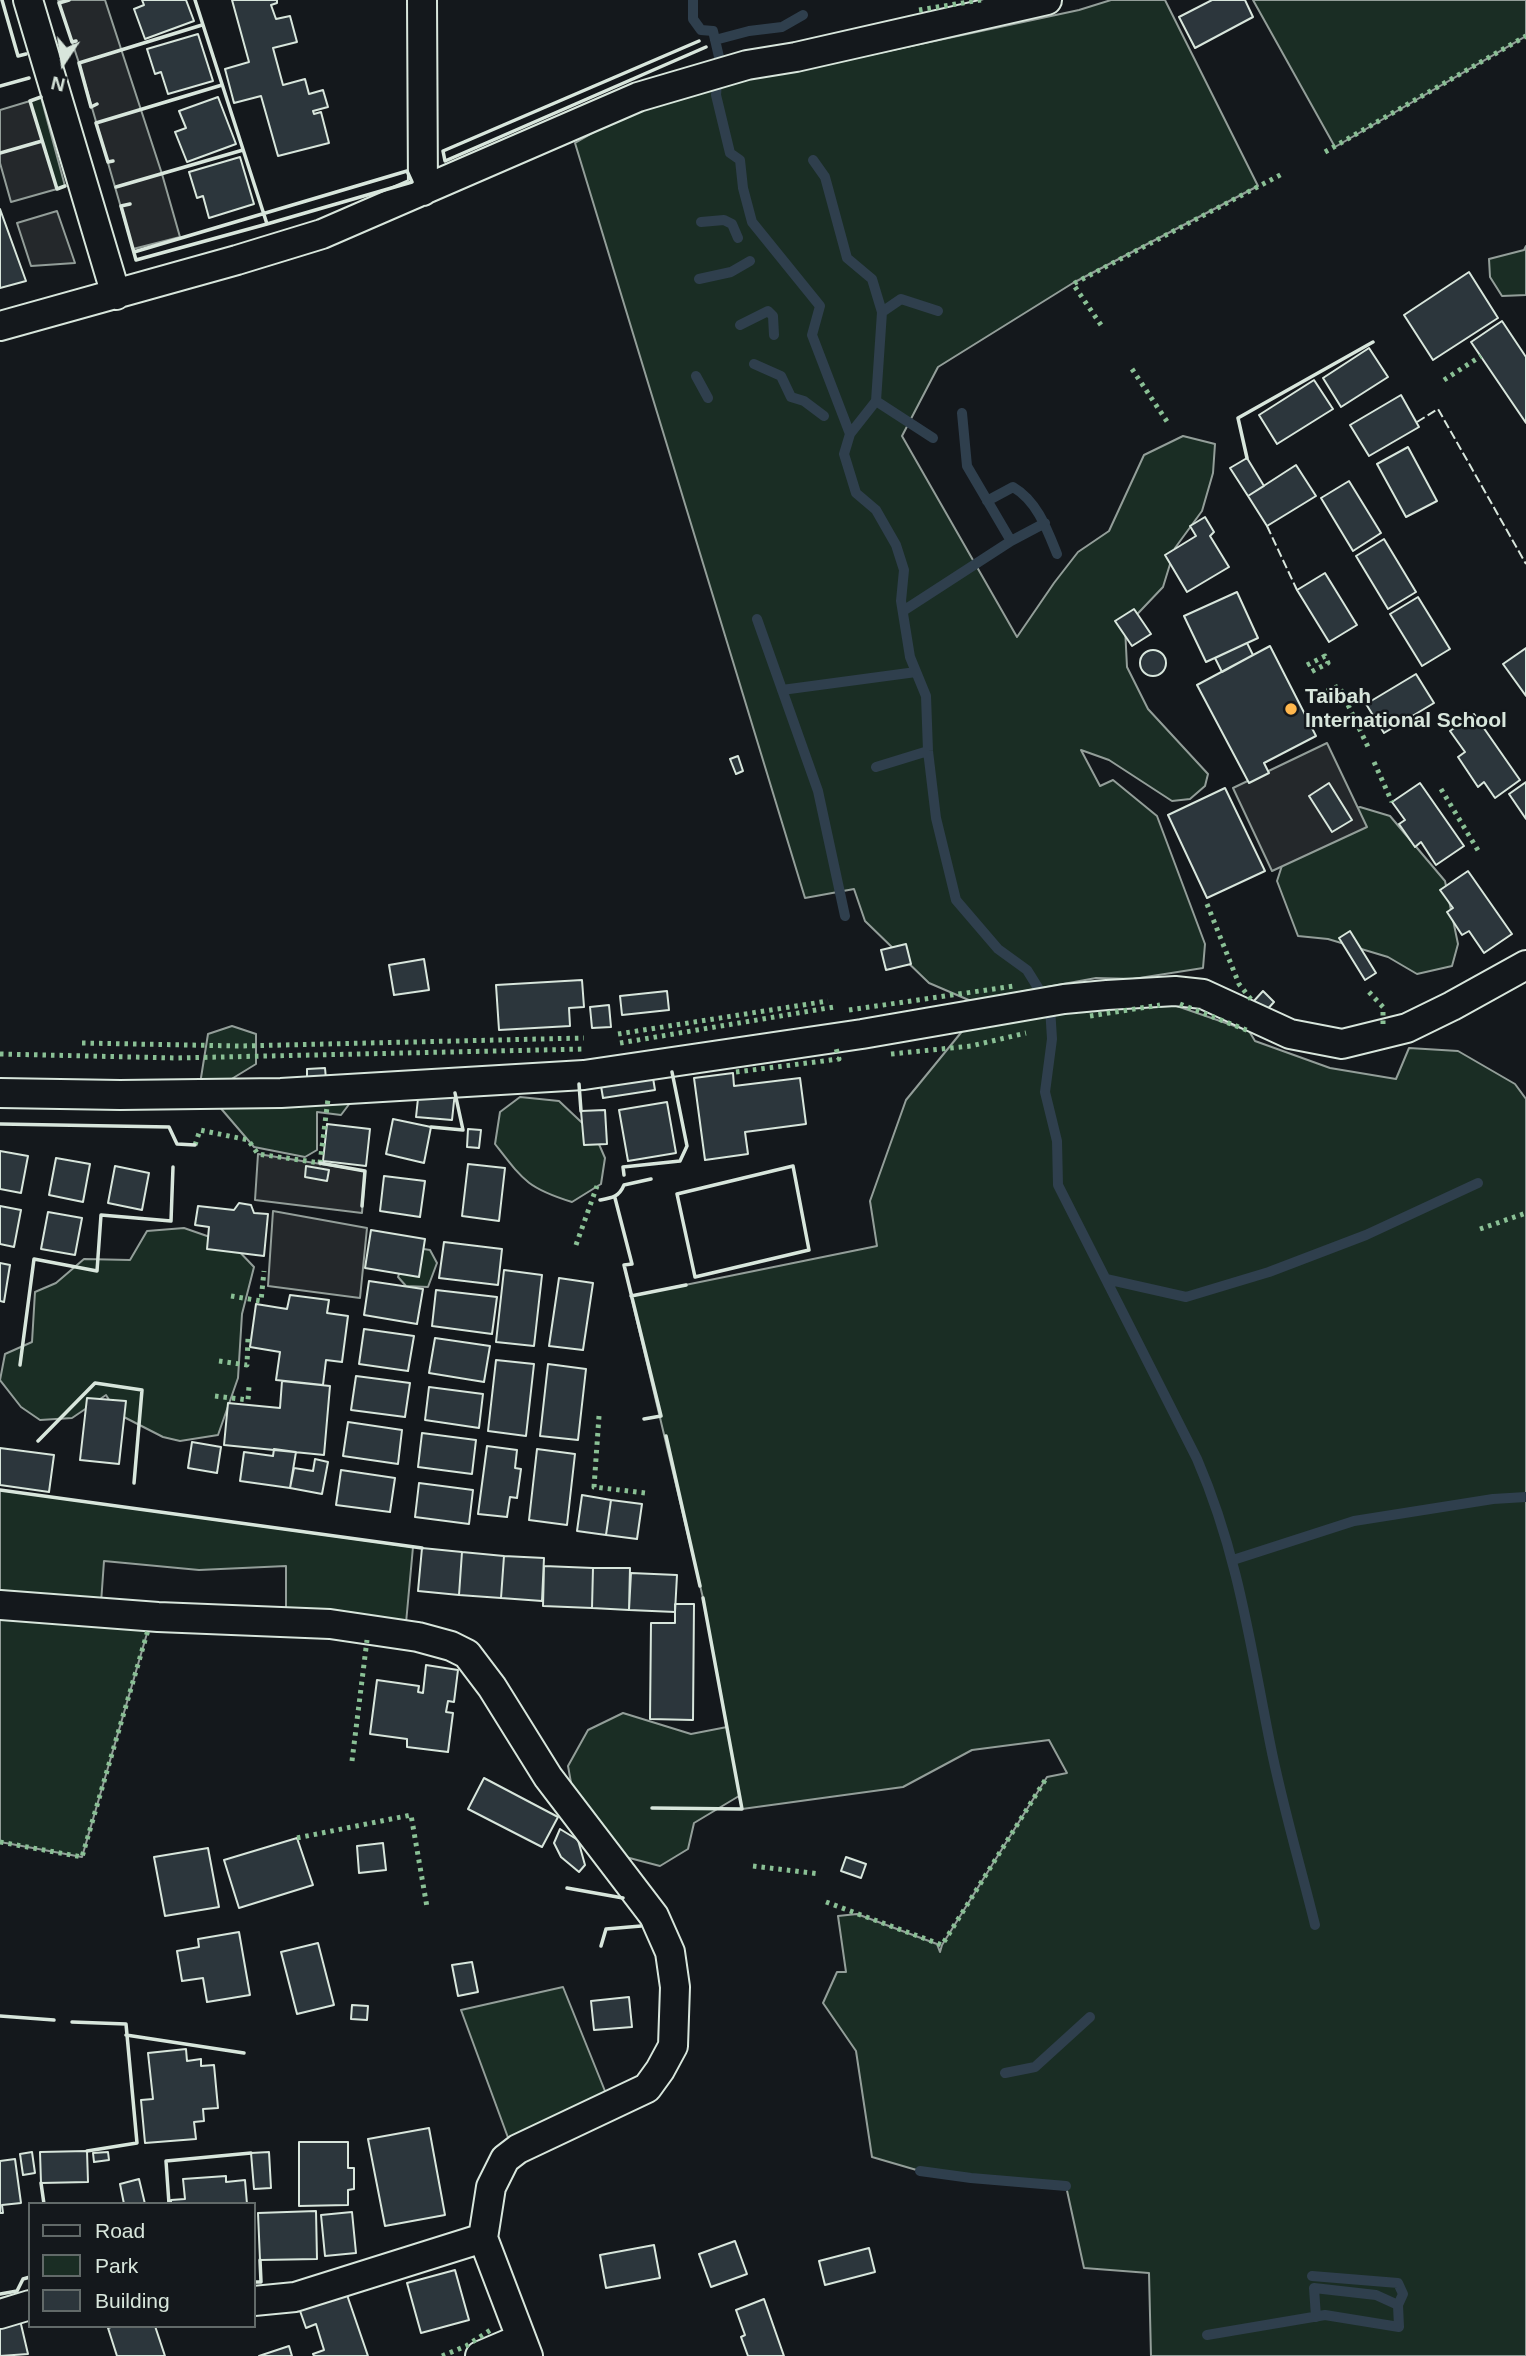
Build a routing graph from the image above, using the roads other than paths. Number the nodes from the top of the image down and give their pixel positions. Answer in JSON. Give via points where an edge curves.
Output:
{"nodes":[{"id":1,"x":28,"y":0,"type":"edge"},
{"id":2,"x":422,"y":0,"type":"edge"},
{"id":3,"x":1047,"y":0,"type":"edge"},
{"id":4,"x":423,"y":191,"type":"junction"},
{"id":5,"x":116,"y":295,"type":"junction"},
{"id":6,"x":0,"y":326,"type":"edge"},
{"id":7,"x":1526,"y":965,"type":"edge"},
{"id":8,"x":0,"y":1093,"type":"edge"},
{"id":9,"x":0,"y":1605,"type":"edge"},
{"id":10,"x":483,"y":2238,"type":"junction"},
{"id":11,"x":256,"y":2301,"type":"edge"},
{"id":12,"x":28,"y":2306,"type":"edge"},
{"id":13,"x":0,"y":2314,"type":"edge"},
{"id":14,"x":524,"y":2348,"type":"edge"},
{"id":15,"x":480,"y":2356,"type":"edge"}],
"edges":[{"from":1,"to":5,"type":"street"},
{"from":2,"to":4,"type":"street"},
{"from":3,"to":4,"type":"street","via":[[747,65],[638,97]]},
{"from":4,"to":5,"type":"street","via":[[322,234]]},
{"from":5,"to":6,"type":"street"},
{"from":7,"to":8,"type":"street","via":[[1407,1028],[1342,1044],[1290,1034],[1203,994],[1161,992],[1064,999],[584,1075],[281,1093]]},
{"from":9,"to":10,"type":"street","via":[[330,1624],[418,1637],[451,1646],[475,1663],[548,1777],[654,1916],[670,1952],[675,1987],[673,2046],[647,2088],[505,2159],[491,2187]]},
{"from":10,"to":11,"type":"street","via":[[295,2297]]},
{"from":10,"to":14,"type":"street"},
{"from":12,"to":13,"type":"street"},
{"from":14,"to":15,"type":"street"}]}
